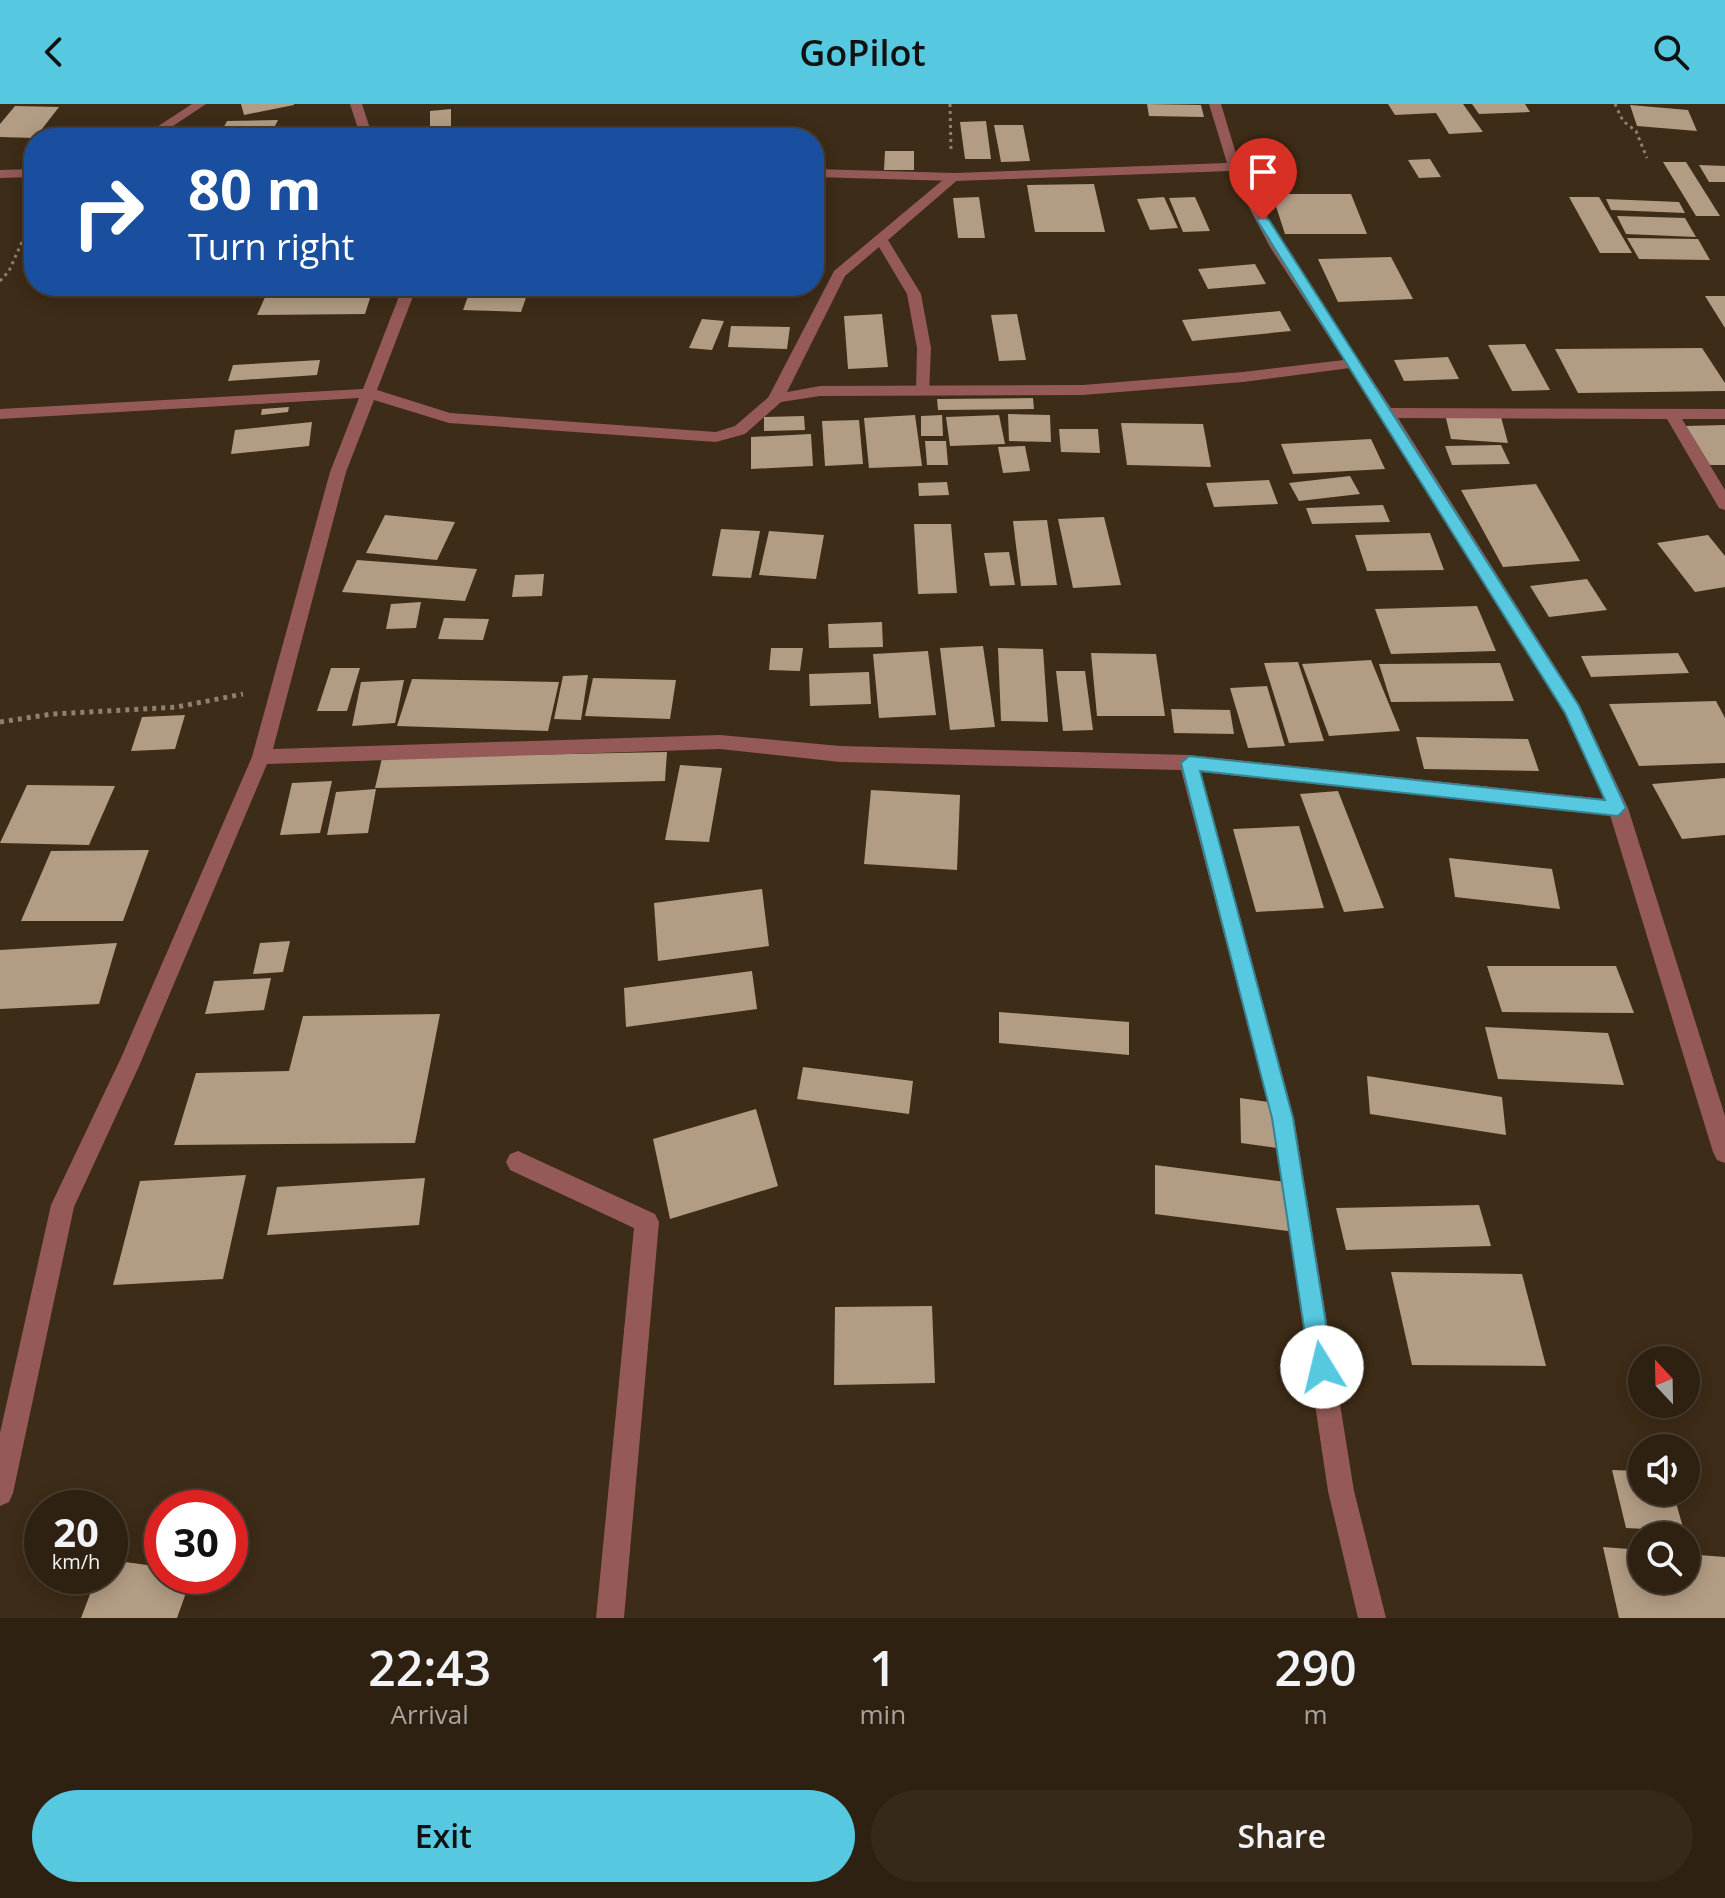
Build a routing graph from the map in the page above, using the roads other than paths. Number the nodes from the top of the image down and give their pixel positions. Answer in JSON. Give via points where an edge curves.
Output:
{"nodes":[{"id":1,"x":200,"y":104,"type":"edge"},
{"id":2,"x":356,"y":104,"type":"edge"},
{"id":3,"x":1215,"y":104,"type":"edge"},
{"id":4,"x":162,"y":128,"type":"edge"},
{"id":5,"x":364,"y":128,"type":"edge"},
{"id":6,"x":1234,"y":167,"type":"junction"},
{"id":7,"x":24,"y":173,"type":"edge"},
{"id":8,"x":824,"y":173,"type":"edge"},
{"id":9,"x":0,"y":174,"type":"edge"},
{"id":10,"x":955,"y":177,"type":"junction"},
{"id":11,"x":881,"y":239,"type":"junction"},
{"id":12,"x":406,"y":296,"type":"edge"},
{"id":13,"x":1355,"y":363,"type":"junction"},
{"id":14,"x":924,"y":390,"type":"junction"},
{"id":15,"x":369,"y":393,"type":"junction"},
{"id":16,"x":776,"y":398,"type":"junction"},
{"id":17,"x":1387,"y":413,"type":"junction"},
{"id":18,"x":0,"y":414,"type":"edge"},
{"id":19,"x":1672,"y":414,"type":"junction"},
{"id":20,"x":1725,"y":414,"type":"edge"},
{"id":21,"x":1725,"y":504,"type":"edge"},
{"id":22,"x":261,"y":757,"type":"junction"},
{"id":23,"x":1189,"y":763,"type":"junction"},
{"id":24,"x":1618,"y":808,"type":"junction"},
{"id":25,"x":1725,"y":1152,"type":"edge"},
{"id":26,"x":518,"y":1162,"type":"dead end"},
{"id":27,"x":0,"y":1493,"type":"edge"},
{"id":28,"x":610,"y":1618,"type":"edge"},
{"id":29,"x":1372,"y":1618,"type":"edge"}],
"edges":[{"from":1,"to":4,"type":"street"},
{"from":2,"to":5,"type":"street"},
{"from":3,"to":6,"type":"street"},
{"from":6,"to":10,"type":"street"},
{"from":6,"to":13,"type":"street","via":[[1277,247]]},
{"from":7,"to":9,"type":"street"},
{"from":8,"to":10,"type":"street"},
{"from":10,"to":11,"type":"street"},
{"from":11,"to":14,"type":"street","via":[[914,294],[924,348]]},
{"from":11,"to":16,"type":"street","via":[[839,274]]},
{"from":12,"to":15,"type":"street"},
{"from":13,"to":14,"type":"street","via":[[1083,390]]},
{"from":13,"to":17,"type":"street"},
{"from":14,"to":16,"type":"street","via":[[820,391]]},
{"from":15,"to":16,"type":"street","via":[[449,418],[716,437],[740,430]]},
{"from":15,"to":18,"type":"street"},
{"from":15,"to":22,"type":"street","via":[[338,472]]},
{"from":17,"to":19,"type":"street"},
{"from":17,"to":24,"type":"street","via":[[1573,711]]},
{"from":19,"to":20,"type":"street"},
{"from":19,"to":21,"type":"street"},
{"from":22,"to":23,"type":"street","via":[[720,742],[840,754]]},
{"from":22,"to":27,"type":"street","via":[[63,1205]]},
{"from":23,"to":24,"type":"street"},
{"from":23,"to":29,"type":"street","via":[[1283,1118],[1341,1491]]},
{"from":24,"to":25,"type":"street"},
{"from":26,"to":28,"type":"street","via":[[647,1222]]}]}
